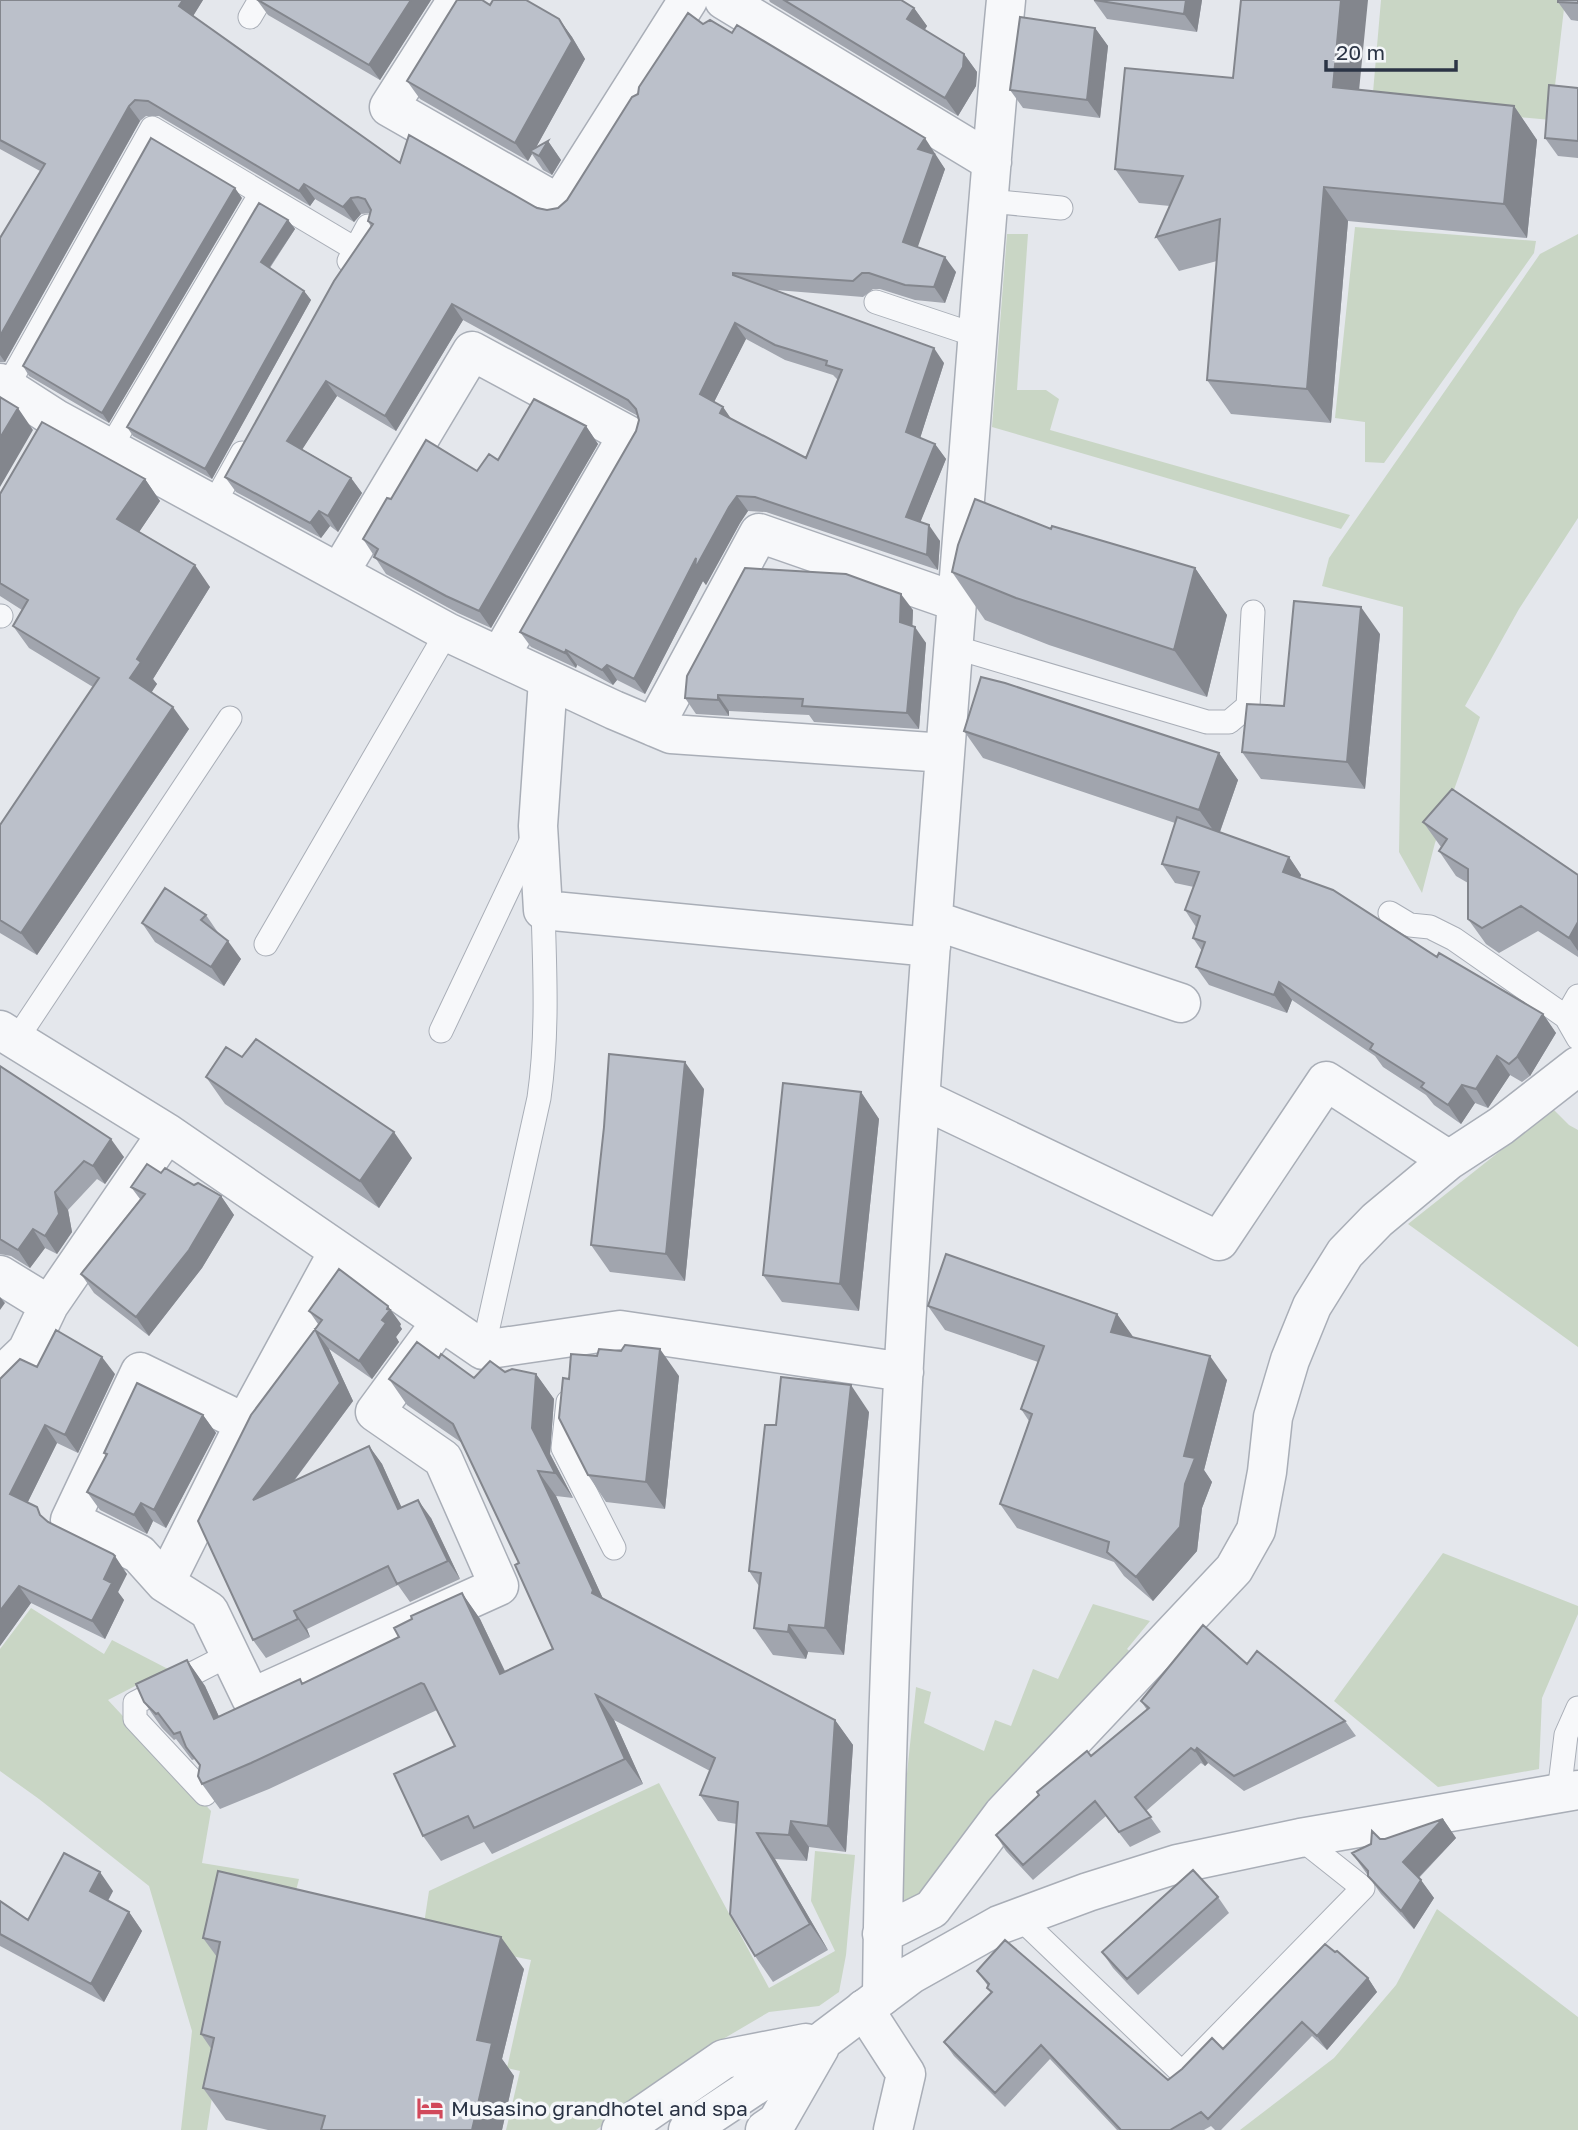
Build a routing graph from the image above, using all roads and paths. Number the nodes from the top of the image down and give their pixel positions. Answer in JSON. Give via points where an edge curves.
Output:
{"nodes":[{"id":1,"x":457,"y":0,"type":"edge"},
{"id":2,"x":688,"y":0,"type":"edge"},
{"id":3,"x":724,"y":0,"type":"edge"},
{"id":4,"x":1006,"y":0,"type":"edge"},
{"id":5,"x":992,"y":162,"type":"junction"},
{"id":6,"x":261,"y":193,"type":"junction"},
{"id":7,"x":989,"y":201,"type":"junction"},
{"id":8,"x":1061,"y":208,"type":"dead end"},
{"id":9,"x":368,"y":226,"type":"edge"},
{"id":10,"x":355,"y":249,"type":"junction"},
{"id":11,"x":342,"y":274,"type":"edge"},
{"id":12,"x":876,"y":303,"type":"dead end"},
{"id":13,"x":978,"y":335,"type":"junction"},
{"id":14,"x":4,"y":385,"type":"edge"},
{"id":15,"x":253,"y":432,"type":"edge"},
{"id":16,"x":110,"y":448,"type":"junction"},
{"id":17,"x":213,"y":505,"type":"junction"},
{"id":18,"x":339,"y":573,"type":"junction"},
{"id":19,"x":957,"y":602,"type":"junction"},
{"id":20,"x":1253,"y":611,"type":"dead end"},
{"id":21,"x":447,"y":632,"type":"junction"},
{"id":22,"x":954,"y":647,"type":"junction"},
{"id":23,"x":500,"y":656,"type":"junction"},
{"id":24,"x":548,"y":680,"type":"junction"},
{"id":25,"x":230,"y":718,"type":"dead end"},
{"id":26,"x":654,"y":727,"type":"junction"},
{"id":27,"x":945,"y":753,"type":"junction"},
{"id":28,"x":538,"y":826,"type":"junction"},
{"id":29,"x":543,"y":910,"type":"junction"},
{"id":30,"x":1390,"y":914,"type":"dead end"},
{"id":31,"x":932,"y":933,"type":"junction"},
{"id":32,"x":266,"y":944,"type":"dead end"},
{"id":33,"x":1578,"y":996,"type":"edge"},
{"id":34,"x":1181,"y":1003,"type":"dead end"},
{"id":35,"x":1566,"y":1017,"type":"junction"},
{"id":36,"x":441,"y":1031,"type":"dead end"},
{"id":37,"x":8,"y":1035,"type":"edge"},
{"id":38,"x":1578,"y":1038,"type":"edge"},
{"id":39,"x":1578,"y":1066,"type":"edge"},
{"id":40,"x":922,"y":1099,"type":"junction"},
{"id":41,"x":167,"y":1133,"type":"junction"},
{"id":42,"x":1449,"y":1160,"type":"junction"},
{"id":43,"x":338,"y":1252,"type":"junction"},
{"id":44,"x":0,"y":1275,"type":"edge"},
{"id":45,"x":49,"y":1305,"type":"junction"},
{"id":46,"x":441,"y":1322,"type":"junction"},
{"id":47,"x":483,"y":1350,"type":"junction"},
{"id":48,"x":904,"y":1372,"type":"junction"},
{"id":49,"x":0,"y":1377,"type":"edge"},
{"id":50,"x":570,"y":1386,"type":"edge"},
{"id":51,"x":245,"y":1423,"type":"junction"},
{"id":52,"x":614,"y":1548,"type":"dead end"},
{"id":53,"x":165,"y":1583,"type":"junction"},
{"id":54,"x":231,"y":1654,"type":"junction"},
{"id":55,"x":1578,"y":1708,"type":"edge"},
{"id":56,"x":1569,"y":1792,"type":"edge"},
{"id":57,"x":205,"y":1794,"type":"edge"},
{"id":58,"x":1300,"y":1838,"type":"junction"},
{"id":59,"x":1019,"y":1917,"type":"junction"},
{"id":60,"x":882,"y":1934,"type":"junction"},
{"id":61,"x":873,"y":2002,"type":"junction"},
{"id":62,"x":825,"y":2039,"type":"junction"},
{"id":63,"x":621,"y":2130,"type":"edge"},
{"id":64,"x":688,"y":2130,"type":"edge"},
{"id":65,"x":765,"y":2130,"type":"edge"},
{"id":66,"x":893,"y":2130,"type":"edge"}],
"edges":[{"from":1,"to":2,"type":"street","via":[[389,107],[559,204]]},
{"from":3,"to":5,"type":"street"},
{"from":4,"to":5,"type":"street"},
{"from":5,"to":7,"type":"street"},
{"from":6,"to":10,"type":"lane"},
{"from":6,"to":14,"type":"lane","via":[[152,128]]},
{"from":6,"to":16,"type":"lane"},
{"from":7,"to":8,"type":"lane"},
{"from":7,"to":13,"type":"street"},
{"from":9,"to":10,"type":"lane"},
{"from":10,"to":11,"type":"lane"},
{"from":12,"to":13,"type":"lane"},
{"from":13,"to":19,"type":"street"},
{"from":14,"to":16,"type":"street","via":[[49,431]]},
{"from":15,"to":17,"type":"lane"},
{"from":16,"to":17,"type":"street"},
{"from":17,"to":18,"type":"street"},
{"from":18,"to":21,"type":"street"},
{"from":18,"to":23,"type":"street","via":[[472,351],[628,435]]},
{"from":19,"to":22,"type":"street"},
{"from":19,"to":26,"type":"street","via":[[759,533]]},
{"from":20,"to":22,"type":"lane","via":[[1248,706],[1229,722],[1207,722]]},
{"from":21,"to":23,"type":"street"},
{"from":21,"to":32,"type":"lane"},
{"from":22,"to":27,"type":"street"},
{"from":23,"to":24,"type":"street"},
{"from":24,"to":26,"type":"street"},
{"from":24,"to":28,"type":"street"},
{"from":25,"to":37,"type":"lane"},
{"from":26,"to":27,"type":"street","via":[[671,734]]},
{"from":27,"to":31,"type":"street"},
{"from":28,"to":29,"type":"street"},
{"from":28,"to":36,"type":"lane"},
{"from":29,"to":31,"type":"street"},
{"from":29,"to":47,"type":"lane","via":[[545,1055]]},
{"from":30,"to":35,"type":"lane","via":[[1454,939]]},
{"from":31,"to":34,"type":"street"},
{"from":31,"to":40,"type":"street"},
{"from":33,"to":35,"type":"lane"},
{"from":35,"to":38,"type":"lane"},
{"from":37,"to":41,"type":"street"},
{"from":39,"to":42,"type":"street"},
{"from":40,"to":42,"type":"street","via":[[1219,1241],[1326,1081]]},
{"from":40,"to":48,"type":"street"},
{"from":41,"to":43,"type":"street"},
{"from":41,"to":45,"type":"street"},
{"from":42,"to":60,"type":"street","via":[[1345,1253],[1312,1307],[1273,1417],[1256,1530],[1234,1569],[1003,1814],[932,1909]]},
{"from":43,"to":46,"type":"street"},
{"from":43,"to":51,"type":"street"},
{"from":44,"to":45,"type":"street"},
{"from":45,"to":49,"type":"street","via":[[27,1351]]},
{"from":46,"to":47,"type":"street"},
{"from":46,"to":54,"type":"street","via":[[375,1412],[443,1460],[499,1586],[251,1698]]},
{"from":47,"to":48,"type":"street","via":[[574,1349],[620,1330]]},
{"from":48,"to":60,"type":"street"},
{"from":50,"to":52,"type":"lane","via":[[563,1448]]},
{"from":51,"to":53,"type":"street"},
{"from":51,"to":53,"type":"street","via":[[140,1372],[70,1520],[139,1554]]},
{"from":53,"to":54,"type":"street","via":[[209,1611]]},
{"from":54,"to":57,"type":"lane","via":[[135,1703],[135,1719]]},
{"from":55,"to":56,"type":"lane","via":[[1566,1735]]},
{"from":56,"to":58,"type":"street"},
{"from":58,"to":59,"type":"street","via":[[1177,1864]]},
{"from":58,"to":59,"type":"lane","via":[[1363,1888],[1182,2073]]},
{"from":59,"to":61,"type":"street","via":[[910,1975]]},
{"from":60,"to":61,"type":"street"},
{"from":61,"to":62,"type":"street"},
{"from":61,"to":66,"type":"street","via":[[906,2074]]},
{"from":62,"to":63,"type":"street","via":[[724,2059]]},
{"from":62,"to":64,"type":"street"},
{"from":62,"to":65,"type":"street","via":[[777,2122]]}]}
